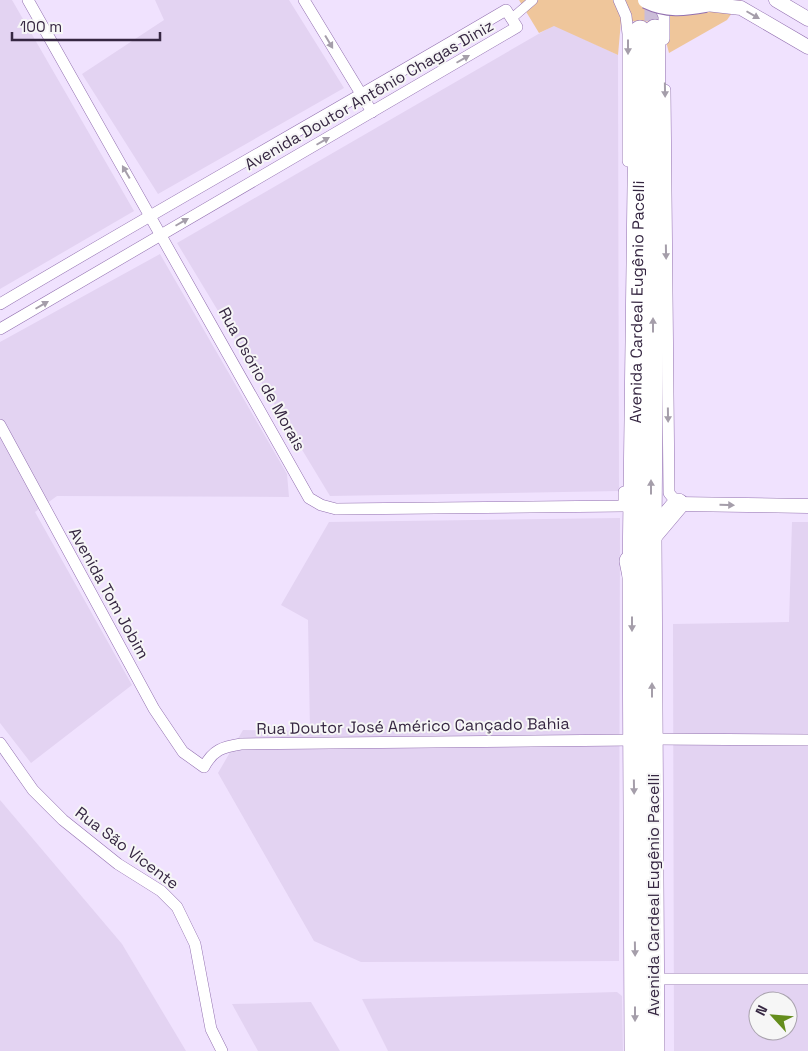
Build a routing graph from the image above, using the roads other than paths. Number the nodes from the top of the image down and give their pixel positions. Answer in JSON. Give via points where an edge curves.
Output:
{"nodes":[{"id":1,"x":28,"y":0,"type":"edge"},
{"id":2,"x":304,"y":0,"type":"edge"},
{"id":3,"x":533,"y":0,"type":"edge"},
{"id":4,"x":619,"y":0,"type":"edge"},
{"id":5,"x":776,"y":0,"type":"edge"},
{"id":6,"x":653,"y":3,"type":"edge"},
{"id":7,"x":706,"y":4,"type":"joint"},
{"id":8,"x":808,"y":18,"type":"edge"},
{"id":9,"x":512,"y":19,"type":"junction"},
{"id":10,"x":808,"y":47,"type":"edge"},
{"id":11,"x":362,"y":95,"type":"junction"},
{"id":12,"x":372,"y":112,"type":"junction"},
{"id":13,"x":150,"y":215,"type":"junction"},
{"id":14,"x":160,"y":235,"type":"junction"},
{"id":15,"x":0,"y":304,"type":"edge"},
{"id":16,"x":0,"y":329,"type":"edge"},
{"id":17,"x":0,"y":425,"type":"edge"},
{"id":18,"x":678,"y":504,"type":"junction"},
{"id":19,"x":624,"y":506,"type":"junction"},
{"id":20,"x":808,"y":506,"type":"edge"},
{"id":21,"x":651,"y":536,"type":"junction"},
{"id":22,"x":633,"y":576,"type":"junction"},
{"id":23,"x":643,"y":739,"type":"junction"},
{"id":24,"x":808,"y":740,"type":"edge"},
{"id":25,"x":0,"y":743,"type":"edge"},
{"id":26,"x":204,"y":767,"type":"joint"},
{"id":27,"x":652,"y":979,"type":"junction"},
{"id":28,"x":808,"y":979,"type":"edge"},
{"id":29,"x":222,"y":1051,"type":"edge"},
{"id":30,"x":635,"y":1051,"type":"edge"},
{"id":31,"x":654,"y":1051,"type":"edge"}],
"edges":[{"from":13,"to":1,"type":"street","name":"Rua Osório de Morais","one_way":true},
{"from":2,"to":11,"type":"street","one_way":true},
{"from":3,"to":9,"type":"street"},
{"from":4,"to":19,"type":"street","name":"Avenida Cardeal Eugênio Pacelli","one_way":true,"via":[[626,16],[628,34]]},
{"from":5,"to":8,"type":"street"},
{"from":6,"to":7,"type":"main road","bridge":true,"via":[[683,9]]},
{"from":6,"to":18,"type":"street","name":"Avenida Cardeal Eugênio Pacelli","one_way":true,"via":[[664,16],[669,493]]},
{"from":7,"to":10,"type":"street","one_way":true,"via":[[741,8]]},
{"from":9,"to":11,"type":"street","name":"Avenida Doutor Antônio Chagas Diniz","via":[[506,10]]},
{"from":12,"to":9,"type":"street","name":"Avenida Doutor Antônio Chagas Diniz","one_way":true,"via":[[517,27]]},
{"from":11,"to":12,"type":"street"},
{"from":11,"to":13,"type":"street","name":"Avenida Doutor Antônio Chagas Diniz"},
{"from":14,"to":12,"type":"street","name":"Avenida Doutor Antônio Chagas Diniz","one_way":true},
{"from":13,"to":14,"type":"street","name":"Rua Osório de Morais"},
{"from":13,"to":15,"type":"street","name":"Avenida Doutor Antônio Chagas Diniz"},
{"from":16,"to":14,"type":"street","name":"Avenida Doutor Antônio Chagas Diniz","one_way":true},
{"from":14,"to":19,"type":"street","name":"Rua Osório de Morais","via":[[309,498],[336,509]]},
{"from":17,"to":26,"type":"street","name":"Avenida Tom Jobim","via":[[154,709],[183,752]]},
{"from":18,"to":20,"type":"street","one_way":true},
{"from":18,"to":21,"type":"highway"},
{"from":19,"to":22,"type":"highway"},
{"from":21,"to":22,"type":"highway","name":"Avenida Cardeal Eugênio Pacelli","one_way":true,"via":[[648,30]]},
{"from":23,"to":21,"type":"highway","name":"Avenida Cardeal Eugênio Pacelli","one_way":true},
{"from":22,"to":23,"type":"highway","one_way":true},
{"from":23,"to":24,"type":"street","name":"Rua Doutor José Américo Cançado Bahia"},
{"from":23,"to":26,"type":"street","name":"Rua Doutor José Américo Cançado Bahia","via":[[241,744],[224,746],[211,754]]},
{"from":23,"to":27,"type":"highway","name":"Avenida Cardeal Eugênio Pacelli"},
{"from":23,"to":30,"type":"highway","one_way":true},
{"from":25,"to":29,"type":"street","name":"Rua São Vicente","via":[[33,790],[63,820],[118,864],[161,891],[177,907],[195,944],[211,1029]]},
{"from":27,"to":28,"type":"street"},
{"from":27,"to":31,"type":"highway","name":"Avenida Cardeal Eugênio Pacelli"}]}
